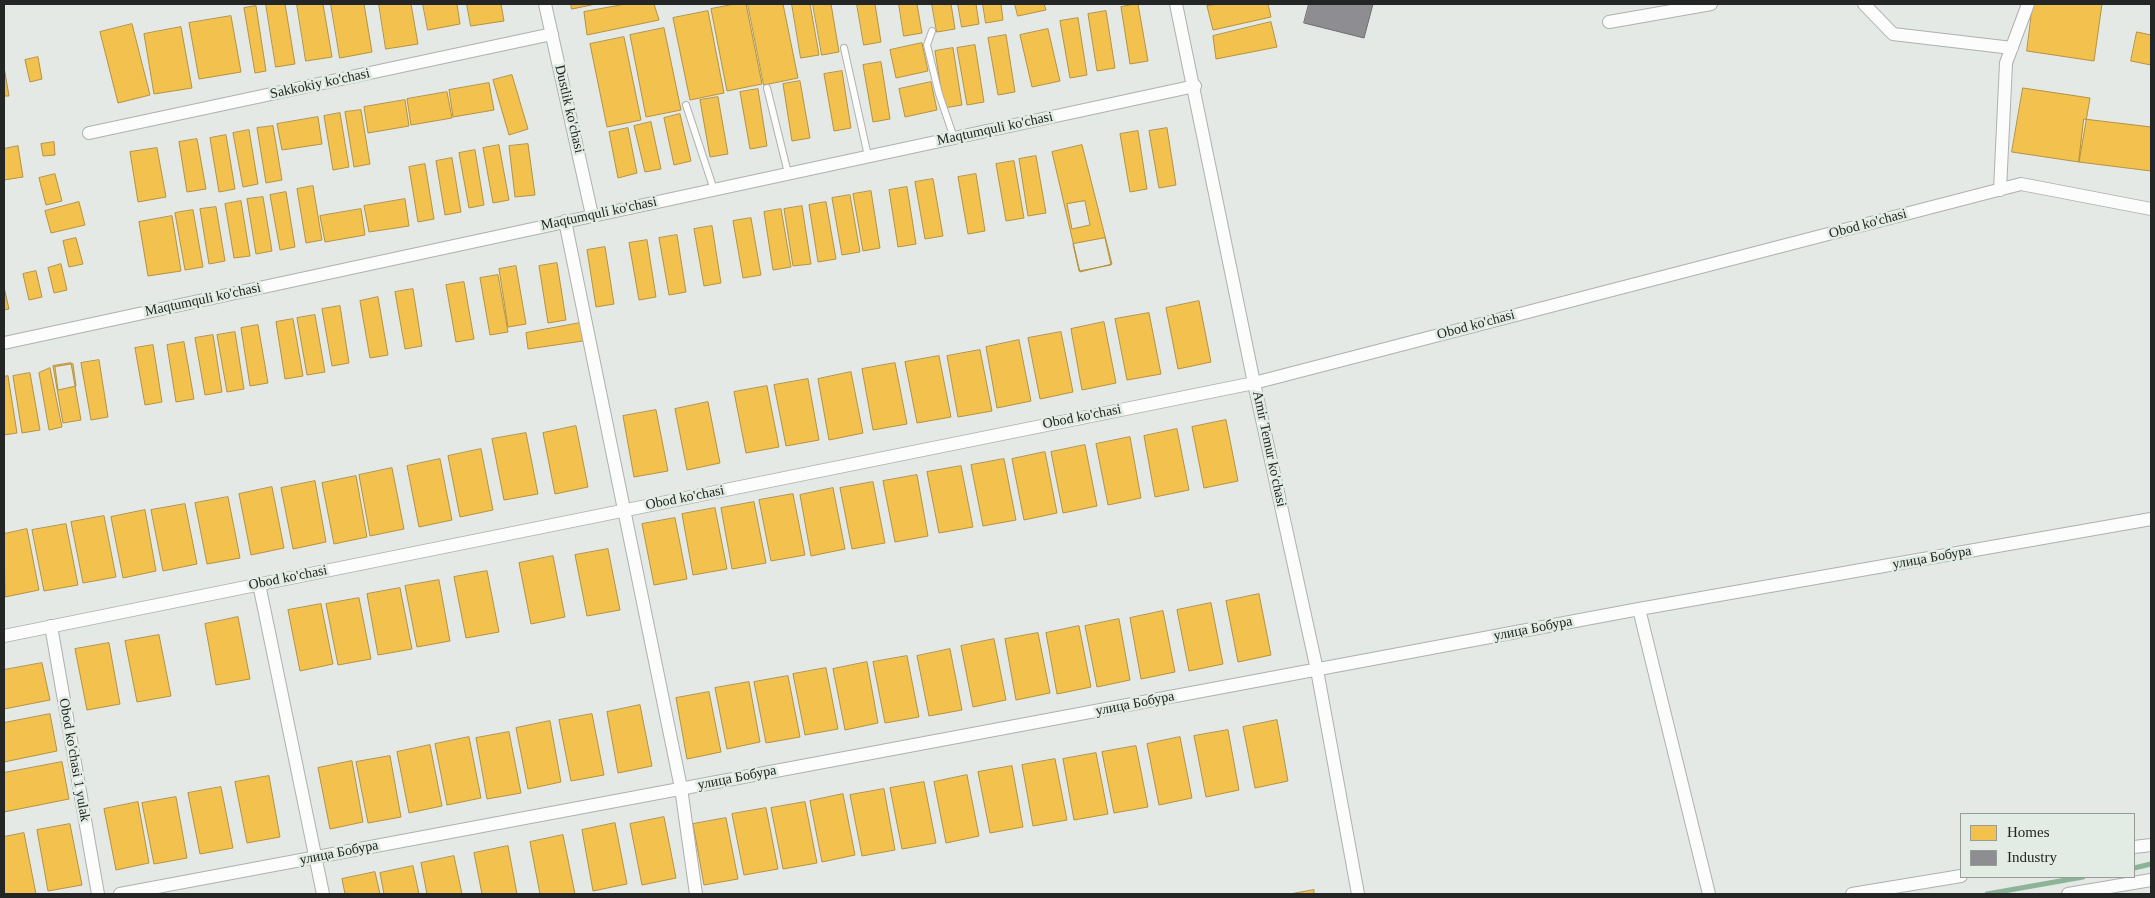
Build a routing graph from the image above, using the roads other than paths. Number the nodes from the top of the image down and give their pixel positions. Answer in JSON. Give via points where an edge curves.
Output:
{"nodes":[{"id":1,"x":545,"y":4,"type":"edge"},
{"id":2,"x":1176,"y":4,"type":"edge"},
{"id":3,"x":1711,"y":4,"type":"edge"},
{"id":4,"x":1864,"y":4,"type":"edge"},
{"id":5,"x":2028,"y":4,"type":"edge"},
{"id":6,"x":1609,"y":22,"type":"dead end"},
{"id":7,"x":932,"y":31,"type":"dead end"},
{"id":8,"x":552,"y":34,"type":"junction"},
{"id":9,"x":844,"y":48,"type":"dead end"},
{"id":10,"x":2012,"y":48,"type":"junction"},
{"id":11,"x":1194,"y":86,"type":"junction"},
{"id":12,"x":767,"y":88,"type":"dead end"},
{"id":13,"x":686,"y":105,"type":"dead end"},
{"id":14,"x":89,"y":133,"type":"dead end"},
{"id":15,"x":954,"y":138,"type":"junction"},
{"id":16,"x":868,"y":156,"type":"junction"},
{"id":17,"x":788,"y":173,"type":"junction"},
{"id":18,"x":714,"y":190,"type":"junction"},
{"id":19,"x":2000,"y":190,"type":"junction"},
{"id":20,"x":2151,"y":209,"type":"edge"},
{"id":21,"x":592,"y":215,"type":"junction"},
{"id":22,"x":565,"y":221,"type":"junction"},
{"id":23,"x":4,"y":343,"type":"edge"},
{"id":24,"x":1254,"y":383,"type":"junction"},
{"id":25,"x":623,"y":510,"type":"junction"},
{"id":26,"x":2151,"y":519,"type":"edge"},
{"id":27,"x":259,"y":584,"type":"junction"},
{"id":28,"x":1639,"y":609,"type":"junction"},
{"id":29,"x":51,"y":626,"type":"junction"},
{"id":30,"x":4,"y":636,"type":"edge"},
{"id":31,"x":1317,"y":670,"type":"junction"},
{"id":32,"x":680,"y":788,"type":"junction"},
{"id":33,"x":2151,"y":844,"type":"edge"},
{"id":34,"x":2135,"y":847,"type":"edge"},
{"id":35,"x":317,"y":857,"type":"junction"},
{"id":36,"x":1960,"y":876,"type":"edge"},
{"id":37,"x":2151,"y":880,"type":"edge"},
{"id":38,"x":98,"y":894,"type":"edge"},
{"id":39,"x":120,"y":894,"type":"edge"},
{"id":40,"x":323,"y":894,"type":"edge"},
{"id":41,"x":696,"y":894,"type":"edge"},
{"id":42,"x":1358,"y":894,"type":"edge"},
{"id":43,"x":1709,"y":894,"type":"edge"},
{"id":44,"x":1852,"y":894,"type":"edge"},
{"id":45,"x":2068,"y":894,"type":"edge"}],
"edges":[{"from":1,"to":8,"type":"street","name":"Dustlik ko'chasi"},
{"from":2,"to":11,"type":"street","name":"Amir Temur ko'chasi"},
{"from":3,"to":6,"type":"street"},
{"from":4,"to":10,"type":"street","via":[[1893,34]]},
{"from":5,"to":10,"type":"street"},
{"from":7,"to":15,"type":"lane","via":[[927,45],[938,94]]},
{"from":8,"to":14,"type":"street","name":"Sakkokiy ko'chasi"},
{"from":8,"to":21,"type":"street","name":"Dustlik ko'chasi"},
{"from":9,"to":16,"type":"lane"},
{"from":10,"to":19,"type":"street","via":[[2006,63]]},
{"from":11,"to":15,"type":"street","name":"Maqtumquli ko'chasi"},
{"from":11,"to":24,"type":"street","name":"Amir Temur ko'chasi"},
{"from":12,"to":17,"type":"lane"},
{"from":13,"to":18,"type":"lane"},
{"from":15,"to":16,"type":"street","name":"Maqtumquli ko'chasi"},
{"from":16,"to":17,"type":"street","name":"Maqtumquli ko'chasi"},
{"from":17,"to":18,"type":"street","name":"Maqtumquli ko'chasi"},
{"from":18,"to":21,"type":"street","name":"Maqtumquli ko'chasi"},
{"from":19,"to":20,"type":"street","name":"Obod ko'chasi","via":[[2021,184]]},
{"from":19,"to":24,"type":"street","name":"Obod ko'chasi"},
{"from":21,"to":22,"type":"street","name":"Maqtumquli ko'chasi"},
{"from":22,"to":23,"type":"street","name":"Maqtumquli ko'chasi"},
{"from":22,"to":25,"type":"street"},
{"from":24,"to":25,"type":"street","name":"Obod ko'chasi"},
{"from":24,"to":31,"type":"street","name":"Amir Temur ko'chasi"},
{"from":25,"to":27,"type":"street","name":"Obod ko'chasi"},
{"from":25,"to":32,"type":"street"},
{"from":26,"to":28,"type":"street","name":"улица Бобура"},
{"from":27,"to":29,"type":"street","name":"Obod ko'chasi"},
{"from":27,"to":35,"type":"street"},
{"from":28,"to":31,"type":"street","name":"улица Бобура"},
{"from":28,"to":43,"type":"street"},
{"from":29,"to":30,"type":"street","name":"Obod ko'chasi"},
{"from":29,"to":38,"type":"street","name":"Obod ko'chasi 1 yulak"},
{"from":31,"to":32,"type":"street","name":"улица Бобура"},
{"from":31,"to":42,"type":"street","name":"Amir Temur ko'chasi"},
{"from":32,"to":35,"type":"street","name":"улица Бобура"},
{"from":32,"to":41,"type":"street"},
{"from":33,"to":34,"type":"street"},
{"from":35,"to":39,"type":"street","name":"улица Бобура"},
{"from":35,"to":40,"type":"street"},
{"from":36,"to":44,"type":"street"},
{"from":37,"to":45,"type":"street"}]}
